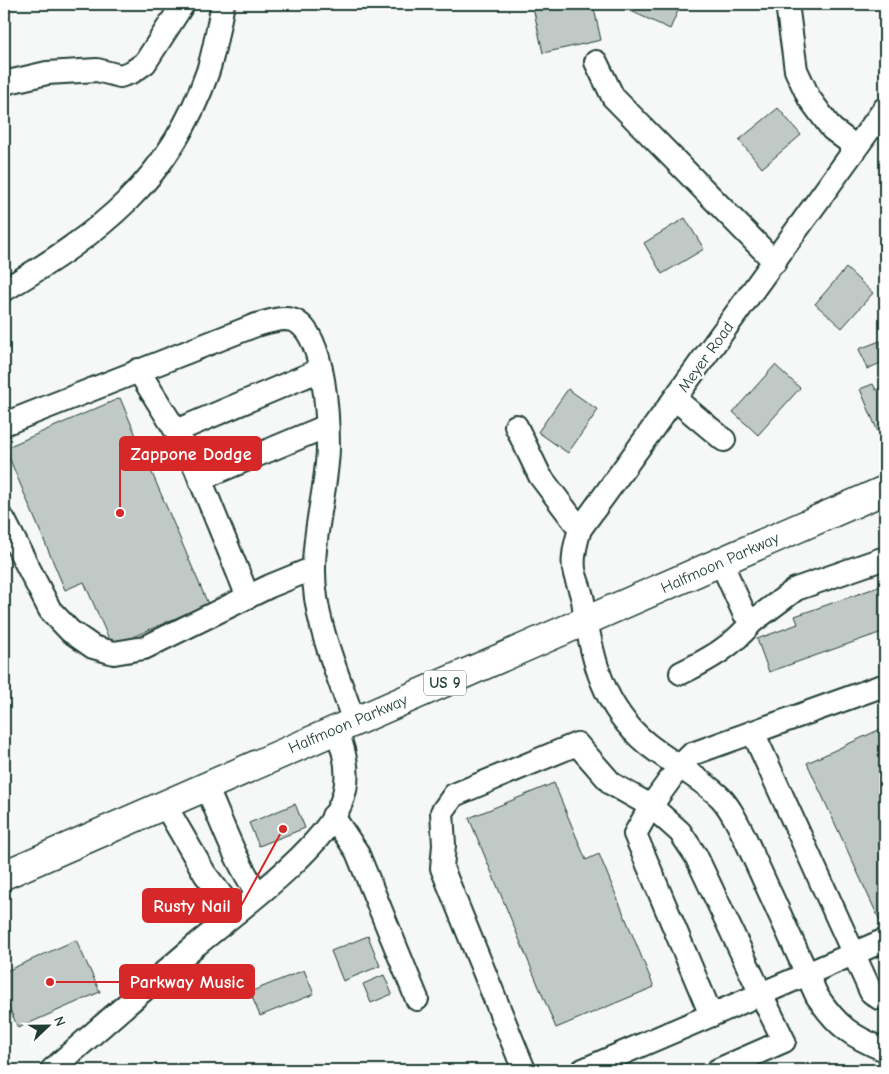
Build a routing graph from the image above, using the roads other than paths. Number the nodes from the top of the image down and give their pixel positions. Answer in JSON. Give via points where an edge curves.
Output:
{"nodes":[{"id":1,"x":183,"y":4,"type":"edge"},
{"id":2,"x":223,"y":4,"type":"edge"},
{"id":3,"x":787,"y":4,"type":"edge"},
{"id":4,"x":596,"y":62,"type":"dead end"},
{"id":5,"x":4,"y":83,"type":"edge"},
{"id":6,"x":885,"y":108,"type":"edge"},
{"id":7,"x":856,"y":147,"type":"junction"},
{"id":8,"x":775,"y":262,"type":"junction"},
{"id":9,"x":4,"y":290,"type":"edge"},
{"id":10,"x":138,"y":370,"type":"junction"},
{"id":11,"x":320,"y":370,"type":"junction"},
{"id":12,"x":675,"y":399,"type":"junction"},
{"id":13,"x":4,"y":424,"type":"edge"},
{"id":14,"x":327,"y":426,"type":"junction"},
{"id":15,"x":516,"y":426,"type":"dead end"},
{"id":16,"x":176,"y":431,"type":"junction"},
{"id":17,"x":724,"y":440,"type":"dead end"},
{"id":18,"x":200,"y":479,"type":"junction"},
{"id":19,"x":885,"y":490,"type":"edge"},
{"id":20,"x":4,"y":520,"type":"edge"},
{"id":21,"x":580,"y":529,"type":"junction"},
{"id":22,"x":885,"y":558,"type":"edge"},
{"id":23,"x":721,"y":562,"type":"junction"},
{"id":24,"x":314,"y":568,"type":"junction"},
{"id":25,"x":248,"y":597,"type":"junction"},
{"id":26,"x":587,"y":621,"type":"junction"},
{"id":27,"x":752,"y":622,"type":"junction"},
{"id":28,"x":681,"y":674,"type":"dead end"},
{"id":29,"x":885,"y":687,"type":"edge"},
{"id":30,"x":345,"y":726,"type":"junction"},
{"id":31,"x":753,"y":732,"type":"junction"},
{"id":32,"x":679,"y":767,"type":"junction"},
{"id":33,"x":206,"y":786,"type":"junction"},
{"id":34,"x":165,"y":805,"type":"junction"},
{"id":35,"x":651,"y":806,"type":"junction"},
{"id":36,"x":333,"y":816,"type":"junction"},
{"id":37,"x":4,"y":875,"type":"edge"},
{"id":38,"x":258,"y":894,"type":"junction"},
{"id":39,"x":234,"y":914,"type":"junction"},
{"id":40,"x":885,"y":940,"type":"edge"},
{"id":41,"x":853,"y":954,"type":"junction"},
{"id":42,"x":806,"y":973,"type":"junction"},
{"id":43,"x":761,"y":994,"type":"junction"},
{"id":44,"x":417,"y":998,"type":"dead end"},
{"id":45,"x":885,"y":998,"type":"edge"},
{"id":46,"x":711,"y":1015,"type":"junction"},
{"id":47,"x":885,"y":1050,"type":"edge"},
{"id":48,"x":52,"y":1070,"type":"edge"},
{"id":49,"x":524,"y":1070,"type":"edge"},
{"id":50,"x":583,"y":1070,"type":"edge"},
{"id":51,"x":718,"y":1070,"type":"edge"}],
"edges":[{"from":1,"to":5,"type":"street","via":[[145,63],[132,72],[120,76],[97,70],[48,73]]},
{"from":2,"to":9,"type":"street","via":[[209,69],[190,117],[166,159],[98,228],[56,259]]},
{"from":3,"to":7,"type":"street","via":[[796,70],[809,98],[832,129]]},
{"from":4,"to":8,"type":"street","via":[[619,104]]},
{"from":6,"to":7,"type":"street","name":"Meyer Road"},
{"from":7,"to":8,"type":"street","name":"Meyer Road"},
{"from":8,"to":12,"type":"street","name":"Meyer Road"},
{"from":10,"to":11,"type":"street","via":[[280,319],[296,322],[307,334],[318,355]]},
{"from":10,"to":13,"type":"street"},
{"from":10,"to":16,"type":"street"},
{"from":11,"to":14,"type":"street"},
{"from":11,"to":16,"type":"street"},
{"from":12,"to":17,"type":"street"},
{"from":12,"to":21,"type":"street","name":"Meyer Road"},
{"from":14,"to":18,"type":"street"},
{"from":14,"to":24,"type":"street","via":[[328,449]]},
{"from":15,"to":21,"type":"street","via":[[540,476]]},
{"from":16,"to":18,"type":"street"},
{"from":18,"to":25,"type":"street"},
{"from":19,"to":23,"type":"main road","name":"Halfmoon Parkway","number":"US 9"},
{"from":20,"to":25,"type":"street","via":[[50,610],[70,631],[93,647],[114,653],[144,648]]},
{"from":21,"to":26,"type":"street","name":"Meyer Road","via":[[575,546],[574,572]]},
{"from":22,"to":27,"type":"street","via":[[796,589]]},
{"from":23,"to":26,"type":"main road","name":"Halfmoon Parkway","number":"US 9"},
{"from":23,"to":27,"type":"street","via":[[744,612]]},
{"from":24,"to":25,"type":"street"},
{"from":24,"to":30,"type":"street","via":[[317,606]]},
{"from":26,"to":30,"type":"main road","name":"Halfmoon Parkway","number":"US 9"},
{"from":26,"to":32,"type":"street","name":"Meyer Road","via":[[596,670],[625,721],[644,741]]},
{"from":27,"to":28,"type":"street","via":[[726,648]]},
{"from":29,"to":31,"type":"street","via":[[879,686]]},
{"from":30,"to":33,"type":"main road","name":"Halfmoon Parkway","number":"US 9"},
{"from":30,"to":36,"type":"street","via":[[343,746],[347,765],[341,804]]},
{"from":31,"to":32,"type":"street","via":[[692,754]]},
{"from":31,"to":41,"type":"street"},
{"from":32,"to":35,"type":"street"},
{"from":32,"to":42,"type":"street","name":"Meyer Road","via":[[720,797],[732,812]]},
{"from":33,"to":34,"type":"main road","name":"Halfmoon Parkway","number":"US 9"},
{"from":33,"to":38,"type":"street","via":[[247,878]]},
{"from":34,"to":37,"type":"main road","name":"Halfmoon Parkway","number":"US 9"},
{"from":34,"to":39,"type":"street","via":[[205,874]]},
{"from":35,"to":43,"type":"street","via":[[680,832],[696,856]]},
{"from":35,"to":46,"type":"street","via":[[635,834]]},
{"from":35,"to":49,"type":"street","via":[[612,784],[577,744],[454,795],[442,812],[442,868]]},
{"from":36,"to":38,"type":"street","via":[[323,833]]},
{"from":36,"to":44,"type":"street","via":[[358,852]]},
{"from":38,"to":39,"type":"street"},
{"from":39,"to":48,"type":"street"},
{"from":40,"to":41,"type":"street"},
{"from":41,"to":42,"type":"street"},
{"from":41,"to":45,"type":"street","via":[[871,992]]},
{"from":42,"to":43,"type":"street"},
{"from":42,"to":47,"type":"street","name":"Meyer Road","via":[[832,1019],[850,1034]]},
{"from":43,"to":46,"type":"street"},
{"from":43,"to":51,"type":"street","via":[[784,1041]]},
{"from":46,"to":50,"type":"street"}]}
